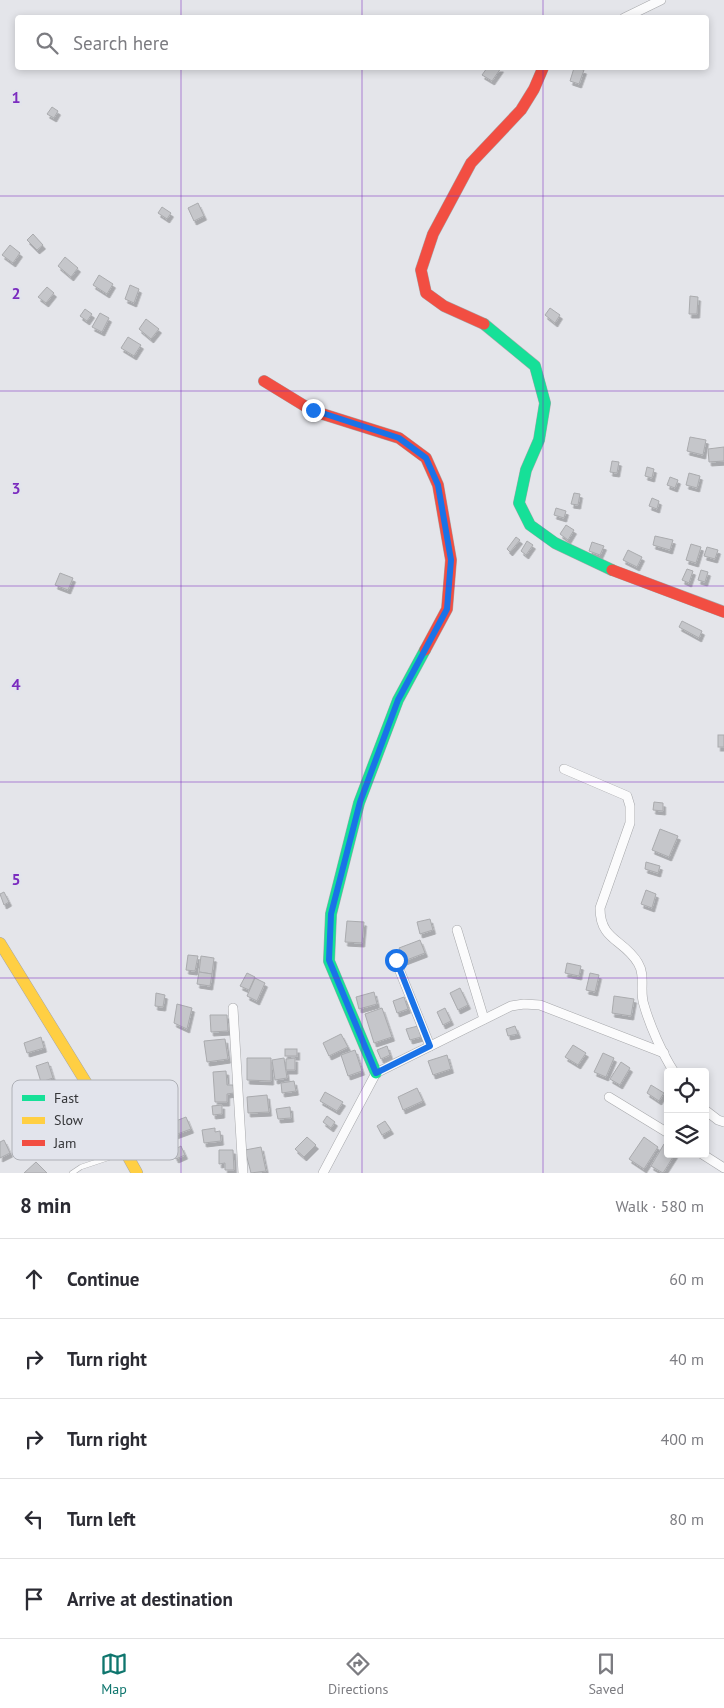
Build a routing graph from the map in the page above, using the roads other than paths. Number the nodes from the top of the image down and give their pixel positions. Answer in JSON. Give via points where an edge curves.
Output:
{"nodes":[{"id":1,"x":661,"y":0,"type":"edge"},
{"id":2,"x":630,"y":15,"type":"edge"},
{"id":3,"x":543,"y":70,"type":"edge"},
{"id":4,"x":264,"y":381,"type":"dead end"},
{"id":5,"x":724,"y":612,"type":"edge"},
{"id":6,"x":564,"y":769,"type":"dead end"},
{"id":7,"x":457,"y":930,"type":"dead end"},
{"id":8,"x":0,"y":943,"type":"edge"},
{"id":9,"x":396,"y":960,"type":"dead end"},
{"id":10,"x":232,"y":1008,"type":"dead end"},
{"id":11,"x":484,"y":1019,"type":"junction"},
{"id":12,"x":430,"y":1046,"type":"junction"},
{"id":13,"x":664,"y":1053,"type":"junction"},
{"id":14,"x":672,"y":1068,"type":"edge"},
{"id":15,"x":376,"y":1073,"type":"junction"},
{"id":16,"x":85,"y":1080,"type":"edge"},
{"id":17,"x":609,"y":1097,"type":"dead end"},
{"id":18,"x":709,"y":1113,"type":"edge"},
{"id":19,"x":724,"y":1122,"type":"edge"},
{"id":20,"x":664,"y":1131,"type":"edge"},
{"id":21,"x":708,"y":1158,"type":"edge"},
{"id":22,"x":102,"y":1160,"type":"edge"},
{"id":23,"x":129,"y":1160,"type":"edge"},
{"id":24,"x":724,"y":1168,"type":"edge"},
{"id":25,"x":72,"y":1173,"type":"edge"},
{"id":26,"x":137,"y":1173,"type":"edge"},
{"id":27,"x":243,"y":1173,"type":"edge"},
{"id":28,"x":323,"y":1173,"type":"edge"}],
"edges":[{"from":1,"to":2,"type":"street"},
{"from":3,"to":5,"type":"street","via":[[521,110],[471,163],[433,234],[421,270],[426,293],[444,306],[487,326],[535,366],[545,403],[539,440],[526,470],[519,503],[530,525],[555,543],[616,572]]},
{"from":4,"to":15,"type":"street","via":[[313,410],[399,438],[426,458],[438,485],[451,560],[447,609],[398,700],[360,802],[331,914],[329,960]]},
{"from":6,"to":13,"type":"street","via":[[627,796],[630,824],[600,908],[600,920],[606,932],[639,964],[643,978],[643,1003]]},
{"from":7,"to":11,"type":"street"},
{"from":8,"to":16,"type":"street"},
{"from":9,"to":12,"type":"street"},
{"from":10,"to":27,"type":"street"},
{"from":11,"to":12,"type":"street"},
{"from":11,"to":13,"type":"street","via":[[510,1006],[540,1005]]},
{"from":12,"to":15,"type":"street"},
{"from":13,"to":14,"type":"street"},
{"from":15,"to":28,"type":"street"},
{"from":17,"to":20,"type":"street"},
{"from":18,"to":19,"type":"street"},
{"from":21,"to":24,"type":"street"},
{"from":22,"to":25,"type":"lane"},
{"from":23,"to":26,"type":"street"}]}
